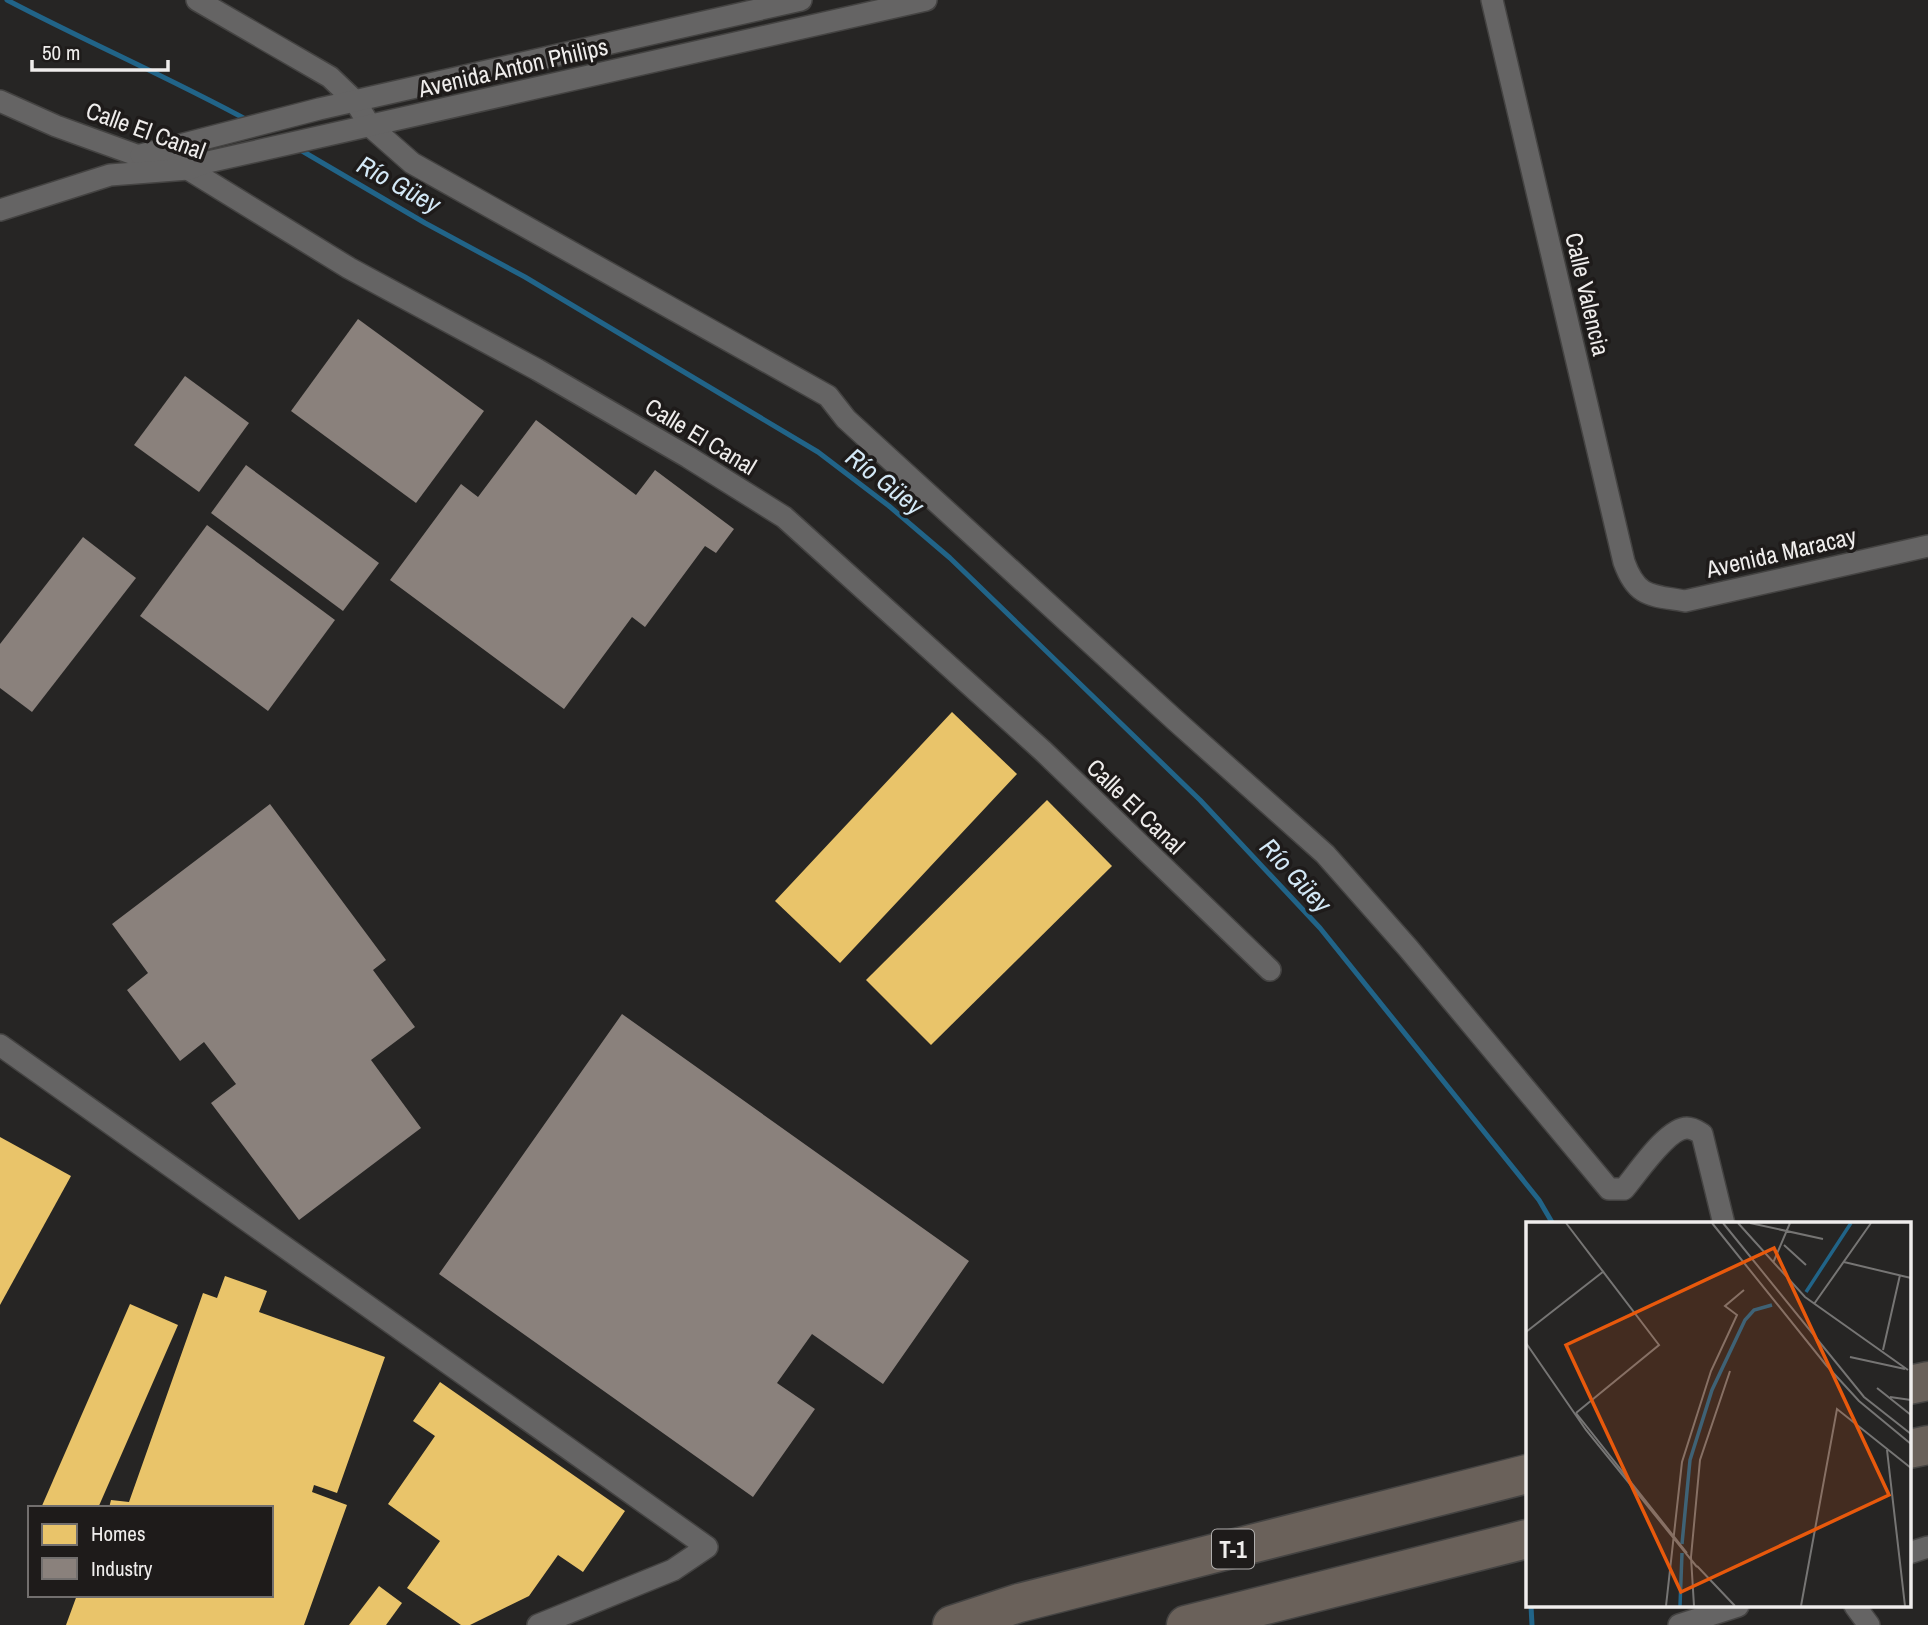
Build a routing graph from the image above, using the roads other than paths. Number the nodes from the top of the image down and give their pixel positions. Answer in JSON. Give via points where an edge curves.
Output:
{"nodes":[{"id":1,"x":197,"y":0,"type":"edge"},
{"id":2,"x":801,"y":0,"type":"edge"},
{"id":3,"x":926,"y":0,"type":"edge"},
{"id":4,"x":1492,"y":0,"type":"edge"},
{"id":5,"x":0,"y":101,"type":"edge"},
{"id":6,"x":355,"y":101,"type":"junction"},
{"id":7,"x":370,"y":126,"type":"junction"},
{"id":8,"x":138,"y":156,"type":"junction"},
{"id":9,"x":198,"y":165,"type":"junction"},
{"id":10,"x":110,"y":175,"type":"junction"},
{"id":11,"x":0,"y":210,"type":"edge"},
{"id":12,"x":1928,"y":546,"type":"edge"},
{"id":13,"x":1645,"y":594,"type":"joint"},
{"id":14,"x":1270,"y":970,"type":"dead end"},
{"id":15,"x":0,"y":1045,"type":"edge"},
{"id":16,"x":1724,"y":1222,"type":"edge"},
{"id":17,"x":1928,"y":1381,"type":"edge"},
{"id":18,"x":1910,"y":1385,"type":"edge"},
{"id":19,"x":1928,"y":1445,"type":"edge"},
{"id":20,"x":1910,"y":1449,"type":"edge"},
{"id":21,"x":1522,"y":1475,"type":"edge"},
{"id":22,"x":1526,"y":1539,"type":"edge"},
{"id":23,"x":1928,"y":1547,"type":"edge"},
{"id":24,"x":1910,"y":1553,"type":"edge"},
{"id":25,"x":1732,"y":1608,"type":"edge"},
{"id":26,"x":1856,"y":1608,"type":"edge"},
{"id":27,"x":538,"y":1625,"type":"edge"},
{"id":28,"x":952,"y":1625,"type":"edge"},
{"id":29,"x":1186,"y":1625,"type":"edge"},
{"id":30,"x":1679,"y":1625,"type":"edge"},
{"id":31,"x":1869,"y":1625,"type":"edge"}],
"edges":[{"from":1,"to":6,"type":"street","via":[[330,77]]},
{"from":2,"to":6,"type":"street","name":"Avenida Anton Philips"},
{"from":3,"to":7,"type":"street","name":"Avenida Anton Philips"},
{"from":4,"to":13,"type":"street","name":"Calle Valencia","via":[[1624,562],[1630,578]]},
{"from":5,"to":8,"type":"street","name":"Calle El Canal"},
{"from":6,"to":7,"type":"street"},
{"from":6,"to":8,"type":"street","name":"Avenida Anton Philips"},
{"from":7,"to":9,"type":"street","name":"Avenida Anton Philips"},
{"from":7,"to":16,"type":"street","via":[[412,163],[828,396],[846,419],[1325,854],[1609,1189],[1624,1189],[1669,1135],[1692,1128],[1702,1134]]},
{"from":8,"to":9,"type":"street","name":"Calle El Canal"},
{"from":8,"to":10,"type":"street","name":"Avenida Anton Philips"},
{"from":9,"to":10,"type":"street","name":"Avenida Anton Philips"},
{"from":9,"to":14,"type":"street","name":"Calle El Canal","via":[[349,268],[538,370],[783,517],[1042,751]]},
{"from":10,"to":11,"type":"street","name":"Avenida Anton Philips"},
{"from":12,"to":13,"type":"street","name":"Avenida Maracay","via":[[1685,601]]},
{"from":15,"to":27,"type":"street","via":[[707,1548],[673,1570]]},
{"from":17,"to":18,"type":"highway"},
{"from":19,"to":20,"type":"highway"},
{"from":21,"to":28,"type":"highway","number":"T-1","via":[[1019,1603]]},
{"from":22,"to":29,"type":"highway"},
{"from":23,"to":24,"type":"street"},
{"from":25,"to":30,"type":"street"},
{"from":26,"to":31,"type":"street"}]}
